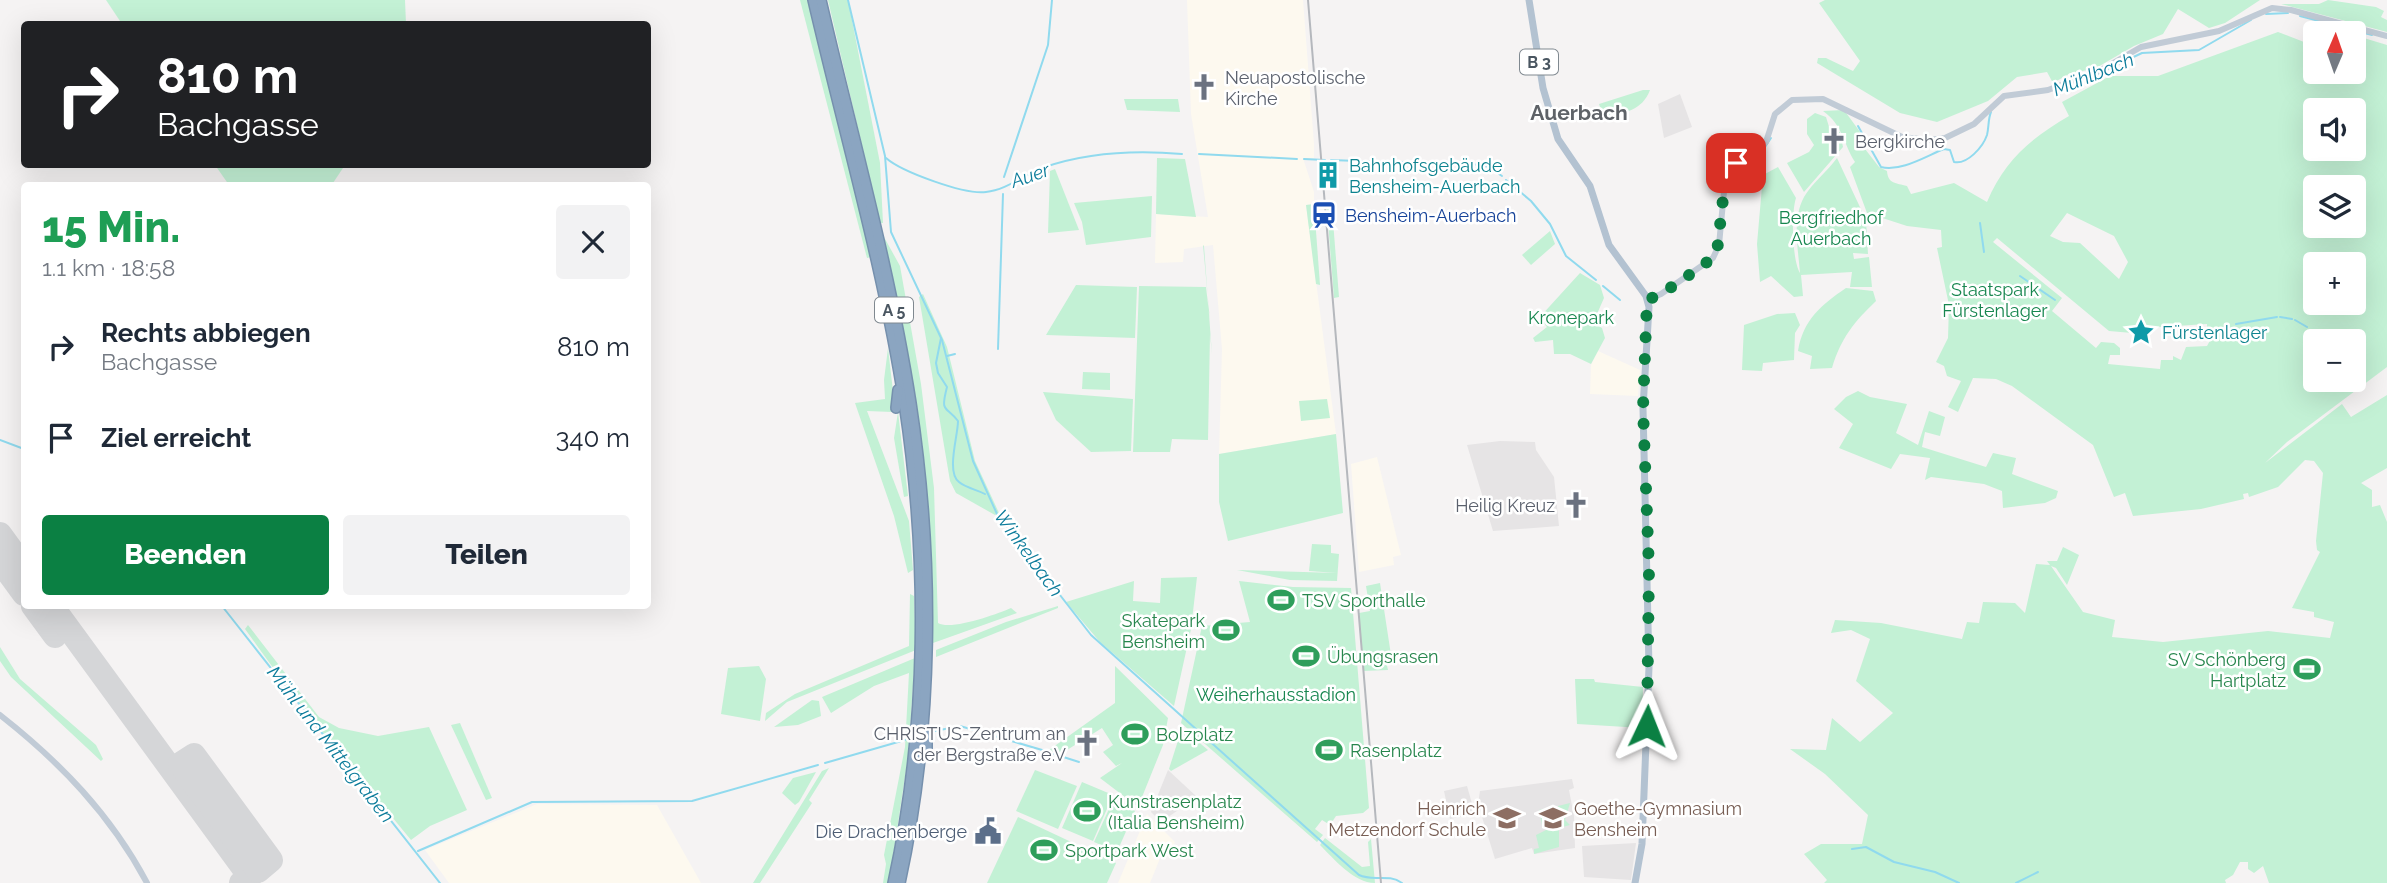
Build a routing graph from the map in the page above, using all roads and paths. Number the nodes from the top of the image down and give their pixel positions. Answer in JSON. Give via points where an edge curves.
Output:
{"nodes":[{"id":1,"x":813,"y":0,"type":"edge"},
{"id":2,"x":821,"y":0,"type":"edge"},
{"id":3,"x":1529,"y":0,"type":"edge"},
{"id":4,"x":2387,"y":36,"type":"edge"},
{"id":5,"x":1647,"y":300,"type":"junction"},
{"id":6,"x":900,"y":378,"type":"junction"},
{"id":7,"x":896,"y":408,"type":"dead end"},
{"id":8,"x":909,"y":514,"type":"dead end"},
{"id":9,"x":918,"y":539,"type":"junction"},
{"id":10,"x":925,"y":704,"type":"junction"},
{"id":11,"x":0,"y":715,"type":"edge"},
{"id":12,"x":927,"y":751,"type":"dead end"},
{"id":13,"x":147,"y":883,"type":"edge"},
{"id":14,"x":893,"y":883,"type":"edge"},
{"id":15,"x":900,"y":883,"type":"edge"},
{"id":16,"x":1635,"y":883,"type":"edge"}],
"edges":[{"from":1,"to":6,"type":"highway","number":"A 5"},
{"from":2,"to":10,"type":"highway","number":"A 5","via":[[878,237],[911,403],[926,552]]},
{"from":3,"to":5,"type":"main road","number":"B 3","via":[[1543,88],[1558,139],[1590,186],[1613,254]]},
{"from":4,"to":5,"type":"main road","via":[[2272,8],[2219,31],[2141,47],[2101,70],[2048,90],[2004,96],[1974,124],[1945,138],[1916,141],[1823,99],[1807,97],[1785,103],[1775,114],[1766,142],[1736,163],[1725,181],[1719,245],[1713,258]]},
{"from":5,"to":16,"type":"main road","via":[[1643,408],[1649,667],[1642,845]]},
{"from":6,"to":7,"type":"highway"},
{"from":6,"to":9,"type":"highway","number":"A 5"},
{"from":8,"to":9,"type":"highway"},
{"from":9,"to":14,"type":"highway","number":"A 5","via":[[915,732]]},
{"from":10,"to":12,"type":"highway"},
{"from":10,"to":15,"type":"highway","number":"A 5"},
{"from":11,"to":13,"type":"main road","via":[[54,760],[82,791],[113,828]]}]}
